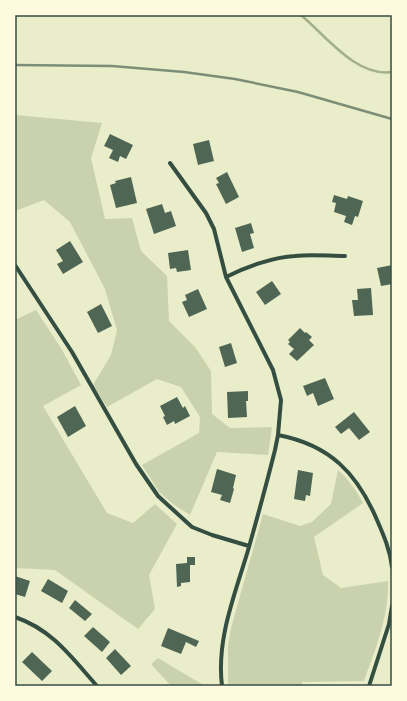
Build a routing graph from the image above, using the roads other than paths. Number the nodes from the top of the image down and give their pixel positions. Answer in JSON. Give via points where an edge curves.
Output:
{"nodes":[{"id":1,"x":170,"y":163,"type":"dead end"},
{"id":2,"x":345,"y":256,"type":"dead end"},
{"id":3,"x":15,"y":265,"type":"edge"},
{"id":4,"x":226,"y":277,"type":"junction"},
{"id":5,"x":278,"y":435,"type":"junction"},
{"id":6,"x":249,"y":546,"type":"junction"},
{"id":7,"x":392,"y":567,"type":"edge"},
{"id":8,"x":392,"y":606,"type":"edge"},
{"id":9,"x":15,"y":617,"type":"edge"},
{"id":10,"x":97,"y":686,"type":"edge"},
{"id":11,"x":222,"y":686,"type":"edge"},
{"id":12,"x":368,"y":686,"type":"edge"}],
"edges":[{"from":1,"to":4,"type":"street","via":[[206,213],[214,229]]},
{"from":2,"to":4,"type":"street","via":[[294,256],[264,262]]},
{"from":3,"to":6,"type":"street","via":[[72,352],[136,464],[158,496],[192,527]]},
{"from":4,"to":5,"type":"street","via":[[273,370],[281,400]]},
{"from":5,"to":6,"type":"street"},
{"from":5,"to":7,"type":"street","via":[[319,449],[355,479],[382,532]]},
{"from":6,"to":11,"type":"street","via":[[222,642]]},
{"from":8,"to":12,"type":"street"},
{"from":9,"to":10,"type":"street","via":[[52,637]]}]}
